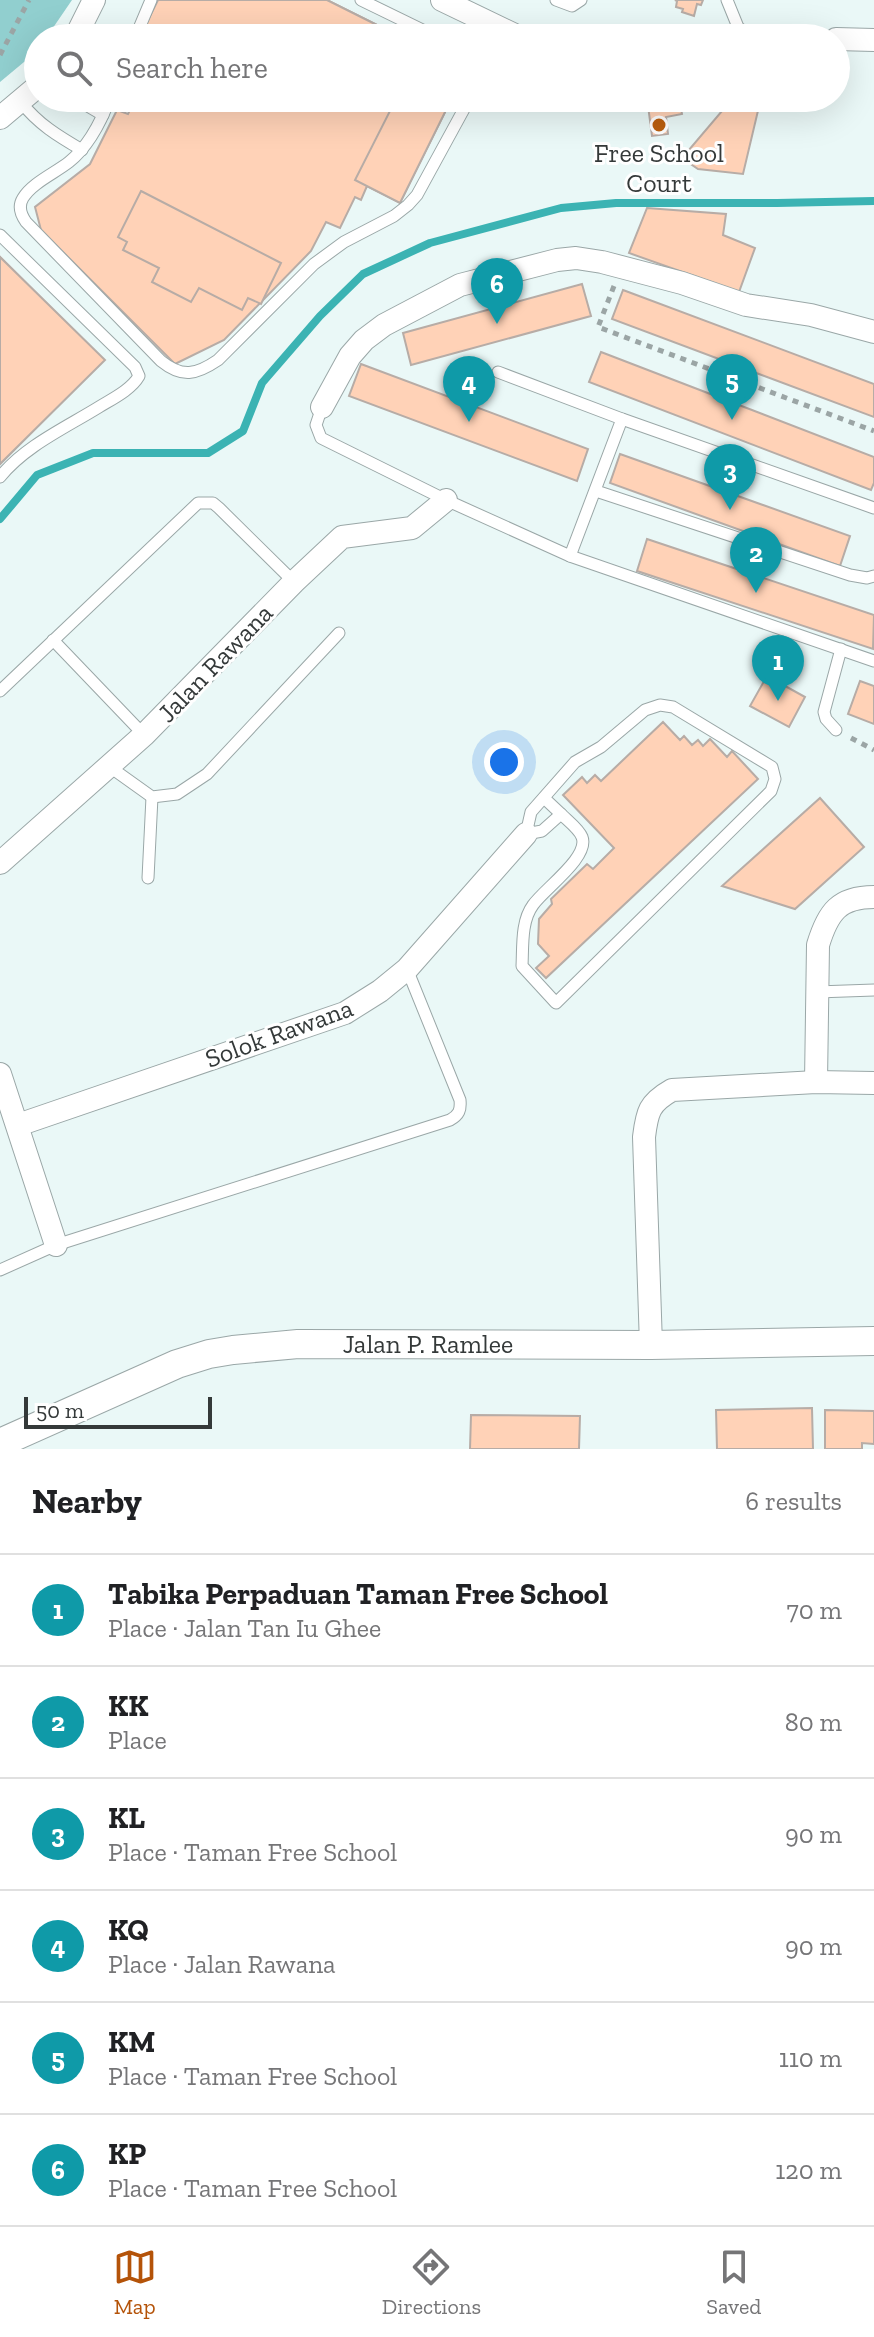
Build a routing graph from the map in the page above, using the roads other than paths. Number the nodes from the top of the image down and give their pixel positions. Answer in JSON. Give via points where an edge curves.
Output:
{"nodes":[{"id":1,"x":94,"y":0,"type":"edge"},
{"id":2,"x":151,"y":0,"type":"edge"},
{"id":3,"x":361,"y":0,"type":"edge"},
{"id":4,"x":442,"y":0,"type":"edge"},
{"id":5,"x":556,"y":0,"type":"edge"},
{"id":6,"x":581,"y":0,"type":"edge"},
{"id":7,"x":727,"y":0,"type":"edge"},
{"id":8,"x":82,"y":24,"type":"edge"},
{"id":9,"x":141,"y":24,"type":"edge"},
{"id":10,"x":410,"y":24,"type":"edge"},
{"id":11,"x":492,"y":24,"type":"edge"},
{"id":12,"x":737,"y":24,"type":"edge"},
{"id":13,"x":850,"y":39,"type":"edge"},
{"id":14,"x":874,"y":40,"type":"edge"},
{"id":15,"x":24,"y":99,"type":"edge"},
{"id":16,"x":21,"y":102,"type":"junction"},
{"id":17,"x":24,"y":106,"type":"edge"},
{"id":18,"x":29,"y":112,"type":"edge"},
{"id":19,"x":98,"y":112,"type":"edge"},
{"id":20,"x":104,"y":112,"type":"edge"},
{"id":21,"x":462,"y":112,"type":"edge"},
{"id":22,"x":103,"y":115,"type":"junction"},
{"id":23,"x":0,"y":118,"type":"edge"},
{"id":24,"x":82,"y":150,"type":"junction"},
{"id":25,"x":0,"y":235,"type":"edge"},
{"id":26,"x":874,"y":332,"type":"edge"},
{"id":27,"x":498,"y":372,"type":"dead end"},
{"id":28,"x":322,"y":407,"type":"joint"},
{"id":29,"x":622,"y":419,"type":"junction"},
{"id":30,"x":0,"y":477,"type":"edge"},
{"id":31,"x":596,"y":491,"type":"junction"},
{"id":32,"x":446,"y":500,"type":"junction"},
{"id":33,"x":874,"y":508,"type":"edge"},
{"id":34,"x":570,"y":556,"type":"junction"},
{"id":35,"x":874,"y":576,"type":"edge"},
{"id":36,"x":294,"y":582,"type":"junction"},
{"id":37,"x":339,"y":633,"type":"dead end"},
{"id":38,"x":53,"y":640,"type":"junction"},
{"id":39,"x":841,"y":649,"type":"junction"},
{"id":40,"x":874,"y":661,"type":"edge"},
{"id":41,"x":0,"y":691,"type":"edge"},
{"id":42,"x":836,"y":730,"type":"road end"},
{"id":43,"x":144,"y":735,"type":"junction"},
{"id":44,"x":110,"y":767,"type":"junction"},
{"id":45,"x":152,"y":797,"type":"junction"},
{"id":46,"x":544,"y":798,"type":"junction"},
{"id":47,"x":561,"y":814,"type":"junction"},
{"id":48,"x":526,"y":834,"type":"junction"},
{"id":49,"x":0,"y":863,"type":"edge"},
{"id":50,"x":148,"y":878,"type":"dead end"},
{"id":51,"x":874,"y":897,"type":"edge"},
{"id":52,"x":407,"y":969,"type":"junction"},
{"id":53,"x":874,"y":990,"type":"edge"},
{"id":54,"x":817,"y":992,"type":"junction"},
{"id":55,"x":0,"y":1074,"type":"edge"},
{"id":56,"x":816,"y":1082,"type":"junction"},
{"id":57,"x":874,"y":1083,"type":"edge"},
{"id":58,"x":18,"y":1125,"type":"junction"},
{"id":59,"x":56,"y":1245,"type":"junction"},
{"id":60,"x":0,"y":1270,"type":"edge"},
{"id":61,"x":874,"y":1341,"type":"edge"},
{"id":62,"x":651,"y":1345,"type":"junction"},
{"id":63,"x":0,"y":1443,"type":"edge"}],
"edges":[{"from":1,"to":8,"type":"street"},
{"from":2,"to":9,"type":"lane"},
{"from":3,"to":10,"type":"lane"},
{"from":4,"to":11,"type":"street"},
{"from":5,"to":6,"type":"lane","via":[[572,6]]},
{"from":7,"to":12,"type":"lane"},
{"from":13,"to":14,"type":"street"},
{"from":15,"to":16,"type":"street"},
{"from":16,"to":17,"type":"lane"},
{"from":16,"to":23,"type":"street"},
{"from":18,"to":24,"type":"lane"},
{"from":19,"to":22,"type":"lane"},
{"from":20,"to":22,"type":"lane"},
{"from":21,"to":24,"type":"lane","via":[[408,205],[314,264],[218,360],[205,370],[188,373],[161,361],[21,215],[23,197]]},
{"from":22,"to":24,"type":"lane"},
{"from":25,"to":30,"type":"lane","via":[[139,376],[114,398],[25,452]]},
{"from":26,"to":28,"type":"street","via":[[746,305],[621,267],[576,258],[557,260],[447,291],[384,325],[350,356]]},
{"from":27,"to":29,"type":"lane"},
{"from":28,"to":32,"type":"lane","via":[[316,425],[321,438]]},
{"from":29,"to":31,"type":"lane"},
{"from":29,"to":33,"type":"lane"},
{"from":31,"to":34,"type":"lane"},
{"from":31,"to":35,"type":"lane","via":[[850,575]]},
{"from":32,"to":34,"type":"lane"},
{"from":32,"to":36,"type":"street","name":"Jalan Rawana","via":[[412,528],[342,537]]},
{"from":34,"to":39,"type":"lane"},
{"from":36,"to":38,"type":"lane","via":[[213,503],[198,503]]},
{"from":36,"to":43,"type":"street","name":"Jalan Rawana"},
{"from":37,"to":45,"type":"lane","via":[[207,774],[177,794]]},
{"from":38,"to":41,"type":"lane"},
{"from":38,"to":43,"type":"lane"},
{"from":39,"to":40,"type":"lane"},
{"from":39,"to":42,"type":"lane","via":[[824,712]]},
{"from":43,"to":44,"type":"street","name":"Jalan Rawana"},
{"from":44,"to":45,"type":"lane"},
{"from":44,"to":49,"type":"street","name":"Jalan Rawana"},
{"from":45,"to":50,"type":"lane"},
{"from":46,"to":47,"type":"lane"},
{"from":46,"to":47,"type":"lane","via":[[575,762],[645,710],[660,705],[673,707],[772,767],[775,779],[771,791],[556,1003],[522,966],[526,921],[533,905],[582,852],[582,835]]},
{"from":46,"to":48,"type":"lane","via":[[531,812]]},
{"from":47,"to":48,"type":"lane","via":[[542,831]]},
{"from":48,"to":52,"type":"street","name":"Solok Rawana"},
{"from":51,"to":54,"type":"street","via":[[857,897],[831,914],[818,945]]},
{"from":52,"to":58,"type":"street","name":"Solok Rawana","via":[[345,1013]]},
{"from":52,"to":59,"type":"lane","via":[[460,1100],[457,1116]]},
{"from":53,"to":54,"type":"lane"},
{"from":54,"to":56,"type":"street"},
{"from":55,"to":58,"type":"street"},
{"from":56,"to":57,"type":"street"},
{"from":56,"to":62,"type":"street","via":[[672,1090],[657,1098],[647,1114],[644,1137]]},
{"from":58,"to":59,"type":"street"},
{"from":59,"to":60,"type":"lane"},
{"from":61,"to":62,"type":"street","name":"Jalan P. Ramlee"},
{"from":62,"to":63,"type":"street","name":"Jalan P. Ramlee","via":[[298,1344],[233,1350],[177,1364]]}]}
